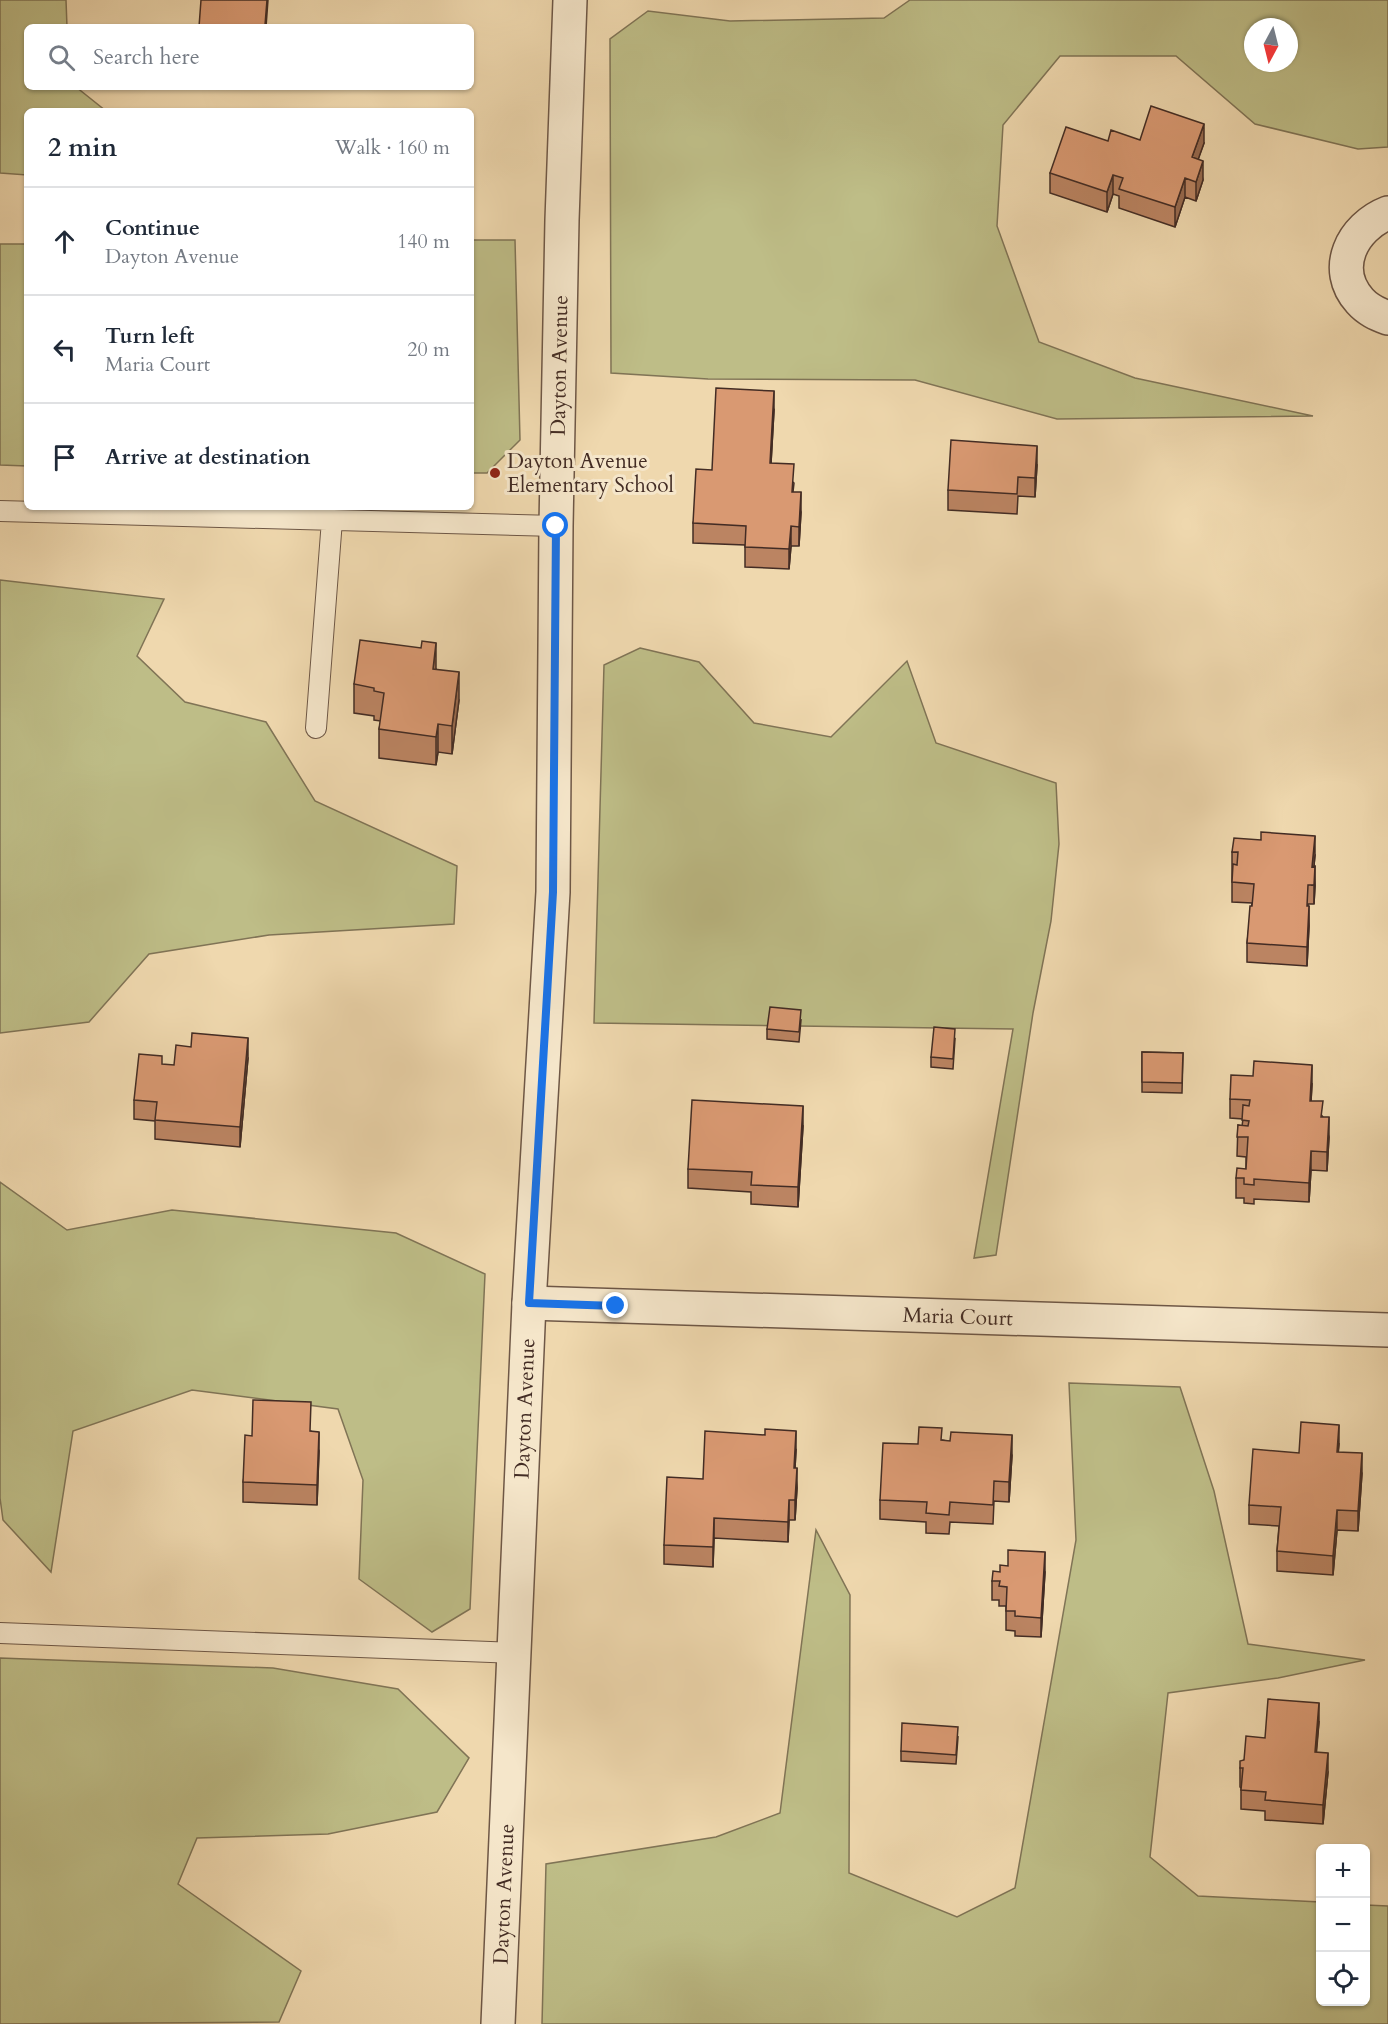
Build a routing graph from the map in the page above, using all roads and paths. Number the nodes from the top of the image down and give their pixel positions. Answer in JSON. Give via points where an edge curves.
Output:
{"nodes":[{"id":1,"x":570,"y":0,"type":"edge"},
{"id":2,"x":1388,"y":213,"type":"edge"},
{"id":3,"x":1388,"y":318,"type":"edge"},
{"id":4,"x":0,"y":511,"type":"edge"},
{"id":5,"x":332,"y":520,"type":"junction"},
{"id":6,"x":556,"y":526,"type":"junction"},
{"id":7,"x":316,"y":728,"type":"dead end"},
{"id":8,"x":529,"y":1303,"type":"junction"},
{"id":9,"x":1388,"y":1330,"type":"edge"},
{"id":10,"x":0,"y":1633,"type":"edge"},
{"id":11,"x":514,"y":1653,"type":"junction"},
{"id":12,"x":498,"y":2024,"type":"edge"}],
"edges":[{"from":1,"to":6,"type":"street","name":"Dayton Avenue"},
{"from":2,"to":3,"type":"street","via":[[1371,221],[1358,234],[1349,249],[1347,267],[1359,300],[1372,312]]},
{"from":4,"to":5,"type":"lane"},
{"from":5,"to":6,"type":"lane"},
{"from":5,"to":7,"type":"lane"},
{"from":6,"to":8,"type":"street","name":"Dayton Avenue","via":[[553,892]]},
{"from":8,"to":9,"type":"street","name":"Maria Court"},
{"from":8,"to":11,"type":"street","name":"Dayton Avenue"},
{"from":10,"to":11,"type":"lane"},
{"from":11,"to":12,"type":"street","name":"Dayton Avenue"}]}
